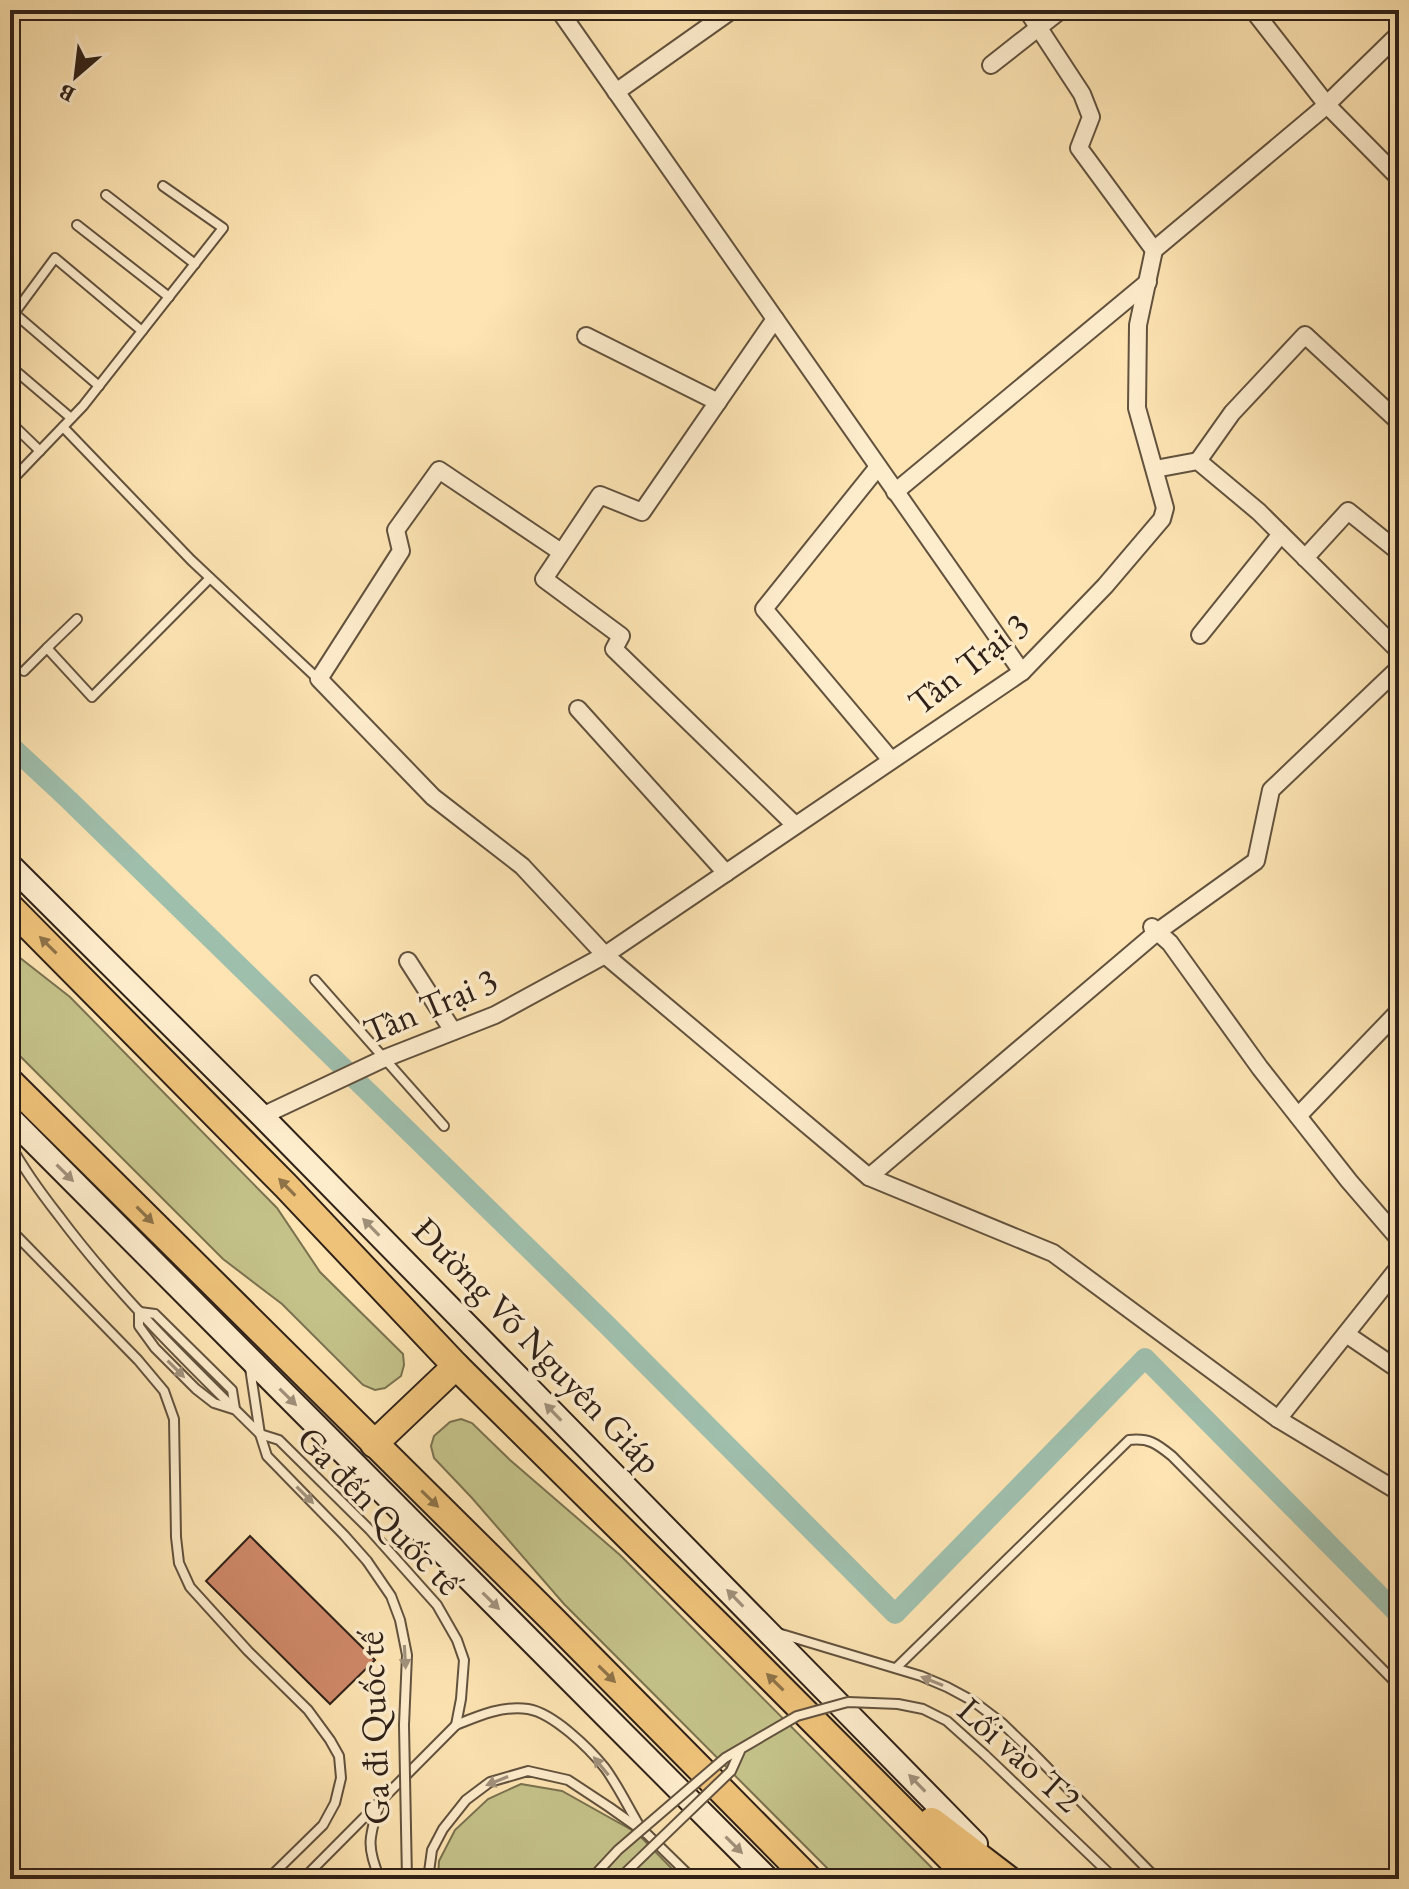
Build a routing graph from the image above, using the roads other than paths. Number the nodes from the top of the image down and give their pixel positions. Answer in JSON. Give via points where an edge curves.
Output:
{"nodes":[{"id":1,"x":559,"y":10,"type":"edge"},
{"id":2,"x":732,"y":10,"type":"edge"},
{"id":3,"x":1027,"y":10,"type":"edge"},
{"id":4,"x":1061,"y":10,"type":"edge"},
{"id":5,"x":1253,"y":10,"type":"edge"},
{"id":6,"x":1039,"y":29,"type":"junction"},
{"id":7,"x":1399,"y":34,"type":"edge"},
{"id":8,"x":991,"y":65,"type":"dead end"},
{"id":9,"x":616,"y":92,"type":"junction"},
{"id":10,"x":1327,"y":105,"type":"junction"},
{"id":11,"x":1399,"y":178,"type":"edge"},
{"id":12,"x":163,"y":186,"type":"dead end"},
{"id":13,"x":106,"y":195,"type":"dead end"},
{"id":14,"x":77,"y":225,"type":"dead end"},
{"id":15,"x":1154,"y":250,"type":"junction"},
{"id":16,"x":195,"y":264,"type":"junction"},
{"id":17,"x":1148,"y":282,"type":"junction"},
{"id":18,"x":169,"y":297,"type":"junction"},
{"id":19,"x":12,"y":316,"type":"edge"},
{"id":20,"x":775,"y":319,"type":"junction"},
{"id":21,"x":142,"y":331,"type":"junction"},
{"id":22,"x":586,"y":336,"type":"dead end"},
{"id":23,"x":10,"y":366,"type":"edge"},
{"id":24,"x":99,"y":386,"type":"junction"},
{"id":25,"x":718,"y":402,"type":"junction"},
{"id":26,"x":71,"y":418,"type":"junction"},
{"id":27,"x":10,"y":422,"type":"edge"},
{"id":28,"x":1399,"y":422,"type":"edge"},
{"id":29,"x":63,"y":427,"type":"junction"},
{"id":30,"x":40,"y":451,"type":"junction"},
{"id":31,"x":1198,"y":461,"type":"junction"},
{"id":32,"x":878,"y":467,"type":"junction"},
{"id":33,"x":1155,"y":469,"type":"junction"},
{"id":34,"x":11,"y":478,"type":"edge"},
{"id":35,"x":895,"y":492,"type":"junction"},
{"id":36,"x":1281,"y":534,"type":"junction"},
{"id":37,"x":561,"y":552,"type":"junction"},
{"id":38,"x":1399,"y":552,"type":"edge"},
{"id":39,"x":1305,"y":558,"type":"junction"},
{"id":40,"x":210,"y":578,"type":"junction"},
{"id":41,"x":77,"y":619,"type":"dead end"},
{"id":42,"x":1200,"y":635,"type":"dead end"},
{"id":43,"x":47,"y":648,"type":"junction"},
{"id":44,"x":1399,"y":651,"type":"edge"},
{"id":45,"x":1399,"y":668,"type":"edge"},
{"id":46,"x":24,"y":671,"type":"dead end"},
{"id":47,"x":1022,"y":672,"type":"junction"},
{"id":48,"x":319,"y":679,"type":"junction"},
{"id":49,"x":578,"y":709,"type":"dead end"},
{"id":50,"x":891,"y":760,"type":"junction"},
{"id":51,"x":795,"y":825,"type":"junction"},
{"id":52,"x":10,"y":865,"type":"edge"},
{"id":53,"x":726,"y":873,"type":"junction"},
{"id":54,"x":10,"y":907,"type":"edge"},
{"id":55,"x":1154,"y":929,"type":"junction"},
{"id":56,"x":76,"y":931,"type":"junction"},
{"id":57,"x":605,"y":955,"type":"junction"},
{"id":58,"x":408,"y":961,"type":"dead end"},
{"id":59,"x":315,"y":980,"type":"dead end"},
{"id":60,"x":86,"y":983,"type":"junction"},
{"id":61,"x":1399,"y":1011,"type":"edge"},
{"id":62,"x":453,"y":1031,"type":"junction"},
{"id":63,"x":383,"y":1059,"type":"junction"},
{"id":64,"x":10,"y":1082,"type":"edge"},
{"id":65,"x":262,"y":1116,"type":"junction"},
{"id":66,"x":1298,"y":1116,"type":"junction"},
{"id":67,"x":10,"y":1118,"type":"edge"},
{"id":68,"x":444,"y":1126,"type":"dead end"},
{"id":69,"x":10,"y":1144,"type":"edge"},
{"id":70,"x":869,"y":1177,"type":"junction"},
{"id":71,"x":10,"y":1229,"type":"edge"},
{"id":72,"x":1399,"y":1239,"type":"edge"},
{"id":73,"x":1399,"y":1267,"type":"edge"},
{"id":74,"x":139,"y":1311,"type":"junction"},
{"id":75,"x":1346,"y":1334,"type":"junction"},
{"id":76,"x":249,"y":1358,"type":"junction"},
{"id":77,"x":456,"y":1366,"type":"junction"},
{"id":78,"x":1399,"y":1370,"type":"edge"},
{"id":79,"x":235,"y":1409,"type":"junction"},
{"id":80,"x":1278,"y":1419,"type":"junction"},
{"id":81,"x":260,"y":1434,"type":"junction"},
{"id":82,"x":374,"y":1444,"type":"junction"},
{"id":83,"x":1399,"y":1492,"type":"edge"},
{"id":84,"x":766,"y":1630,"type":"junction"},
{"id":85,"x":896,"y":1668,"type":"junction"},
{"id":86,"x":1399,"y":1686,"type":"edge"},
{"id":87,"x":456,"y":1725,"type":"junction"},
{"id":88,"x":740,"y":1751,"type":"junction"},
{"id":89,"x":850,"y":1758,"type":"junction"},
{"id":90,"x":381,"y":1801,"type":"junction"},
{"id":91,"x":643,"y":1832,"type":"junction"},
{"id":92,"x":268,"y":1879,"type":"edge"},
{"id":93,"x":303,"y":1879,"type":"edge"},
{"id":94,"x":380,"y":1879,"type":"edge"},
{"id":95,"x":407,"y":1879,"type":"edge"},
{"id":96,"x":428,"y":1879,"type":"edge"},
{"id":97,"x":591,"y":1879,"type":"edge"},
{"id":98,"x":619,"y":1879,"type":"edge"},
{"id":99,"x":693,"y":1879,"type":"edge"},
{"id":100,"x":768,"y":1879,"type":"edge"},
{"id":101,"x":809,"y":1879,"type":"edge"},
{"id":102,"x":971,"y":1879,"type":"edge"},
{"id":103,"x":1010,"y":1879,"type":"edge"},
{"id":104,"x":1115,"y":1879,"type":"edge"},
{"id":105,"x":1157,"y":1879,"type":"edge"}],
"edges":[{"from":1,"to":9,"type":"street"},
{"from":2,"to":9,"type":"street"},
{"from":3,"to":6,"type":"street"},
{"from":4,"to":6,"type":"street"},
{"from":5,"to":10,"type":"street"},
{"from":6,"to":8,"type":"street"},
{"from":6,"to":15,"type":"street","via":[[1091,117],[1079,148]]},
{"from":7,"to":10,"type":"street"},
{"from":9,"to":20,"type":"street"},
{"from":10,"to":11,"type":"street"},
{"from":10,"to":15,"type":"street"},
{"from":12,"to":16,"type":"lane","via":[[223,228]]},
{"from":13,"to":16,"type":"lane"},
{"from":14,"to":18,"type":"lane"},
{"from":15,"to":17,"type":"street","name":"Tân Trại 3"},
{"from":16,"to":18,"type":"lane"},
{"from":17,"to":33,"type":"street","name":"Tân Trại 3","via":[[1138,325],[1137,408]]},
{"from":17,"to":35,"type":"street"},
{"from":18,"to":21,"type":"lane"},
{"from":19,"to":21,"type":"lane","via":[[55,258]]},
{"from":19,"to":24,"type":"lane"},
{"from":20,"to":25,"type":"street"},
{"from":20,"to":32,"type":"street"},
{"from":21,"to":24,"type":"lane"},
{"from":22,"to":25,"type":"street"},
{"from":23,"to":26,"type":"lane"},
{"from":24,"to":26,"type":"lane"},
{"from":25,"to":37,"type":"street","via":[[642,512],[600,495]]},
{"from":26,"to":29,"type":"lane"},
{"from":27,"to":30,"type":"lane"},
{"from":28,"to":31,"type":"street","via":[[1305,335],[1232,413]]},
{"from":29,"to":30,"type":"lane"},
{"from":29,"to":40,"type":"lane"},
{"from":30,"to":34,"type":"lane"},
{"from":31,"to":33,"type":"street"},
{"from":31,"to":36,"type":"street"},
{"from":32,"to":35,"type":"street"},
{"from":32,"to":50,"type":"street","via":[[764,609]]},
{"from":33,"to":47,"type":"street","name":"Tân Trại 3","via":[[1165,508],[1162,519]]},
{"from":35,"to":47,"type":"street"},
{"from":36,"to":39,"type":"street"},
{"from":36,"to":42,"type":"street"},
{"from":37,"to":48,"type":"street","via":[[439,470],[396,530],[401,551]]},
{"from":37,"to":51,"type":"street","via":[[544,579],[621,636],[614,649]]},
{"from":38,"to":39,"type":"street","via":[[1348,511]]},
{"from":39,"to":44,"type":"street"},
{"from":40,"to":43,"type":"lane","via":[[92,697]]},
{"from":40,"to":48,"type":"lane"},
{"from":41,"to":43,"type":"lane"},
{"from":43,"to":46,"type":"lane"},
{"from":45,"to":55,"type":"street","via":[[1271,790],[1256,861]]},
{"from":47,"to":50,"type":"street","name":"Tân Trại 3"},
{"from":48,"to":57,"type":"street","via":[[433,797],[522,866]]},
{"from":49,"to":53,"type":"street"},
{"from":50,"to":51,"type":"street","name":"Tân Trại 3"},
{"from":51,"to":53,"type":"street","name":"Tân Trại 3"},
{"from":52,"to":56,"type":"main road","name":"Đường Võ Nguyên Giáp"},
{"from":53,"to":57,"type":"street","name":"Tân Trại 3"},
{"from":60,"to":54,"type":"highway","name":"Đường Võ Nguyên Giáp","one_way":true},
{"from":55,"to":66,"type":"street","via":[[1170,943]]},
{"from":55,"to":70,"type":"street"},
{"from":56,"to":60,"type":"main road"},
{"from":56,"to":65,"type":"main road","name":"Đường Võ Nguyên Giáp"},
{"from":57,"to":62,"type":"street","name":"Tân Trại 3","via":[[495,1015]]},
{"from":57,"to":70,"type":"street"},
{"from":58,"to":62,"type":"street"},
{"from":59,"to":63,"type":"lane"},
{"from":77,"to":60,"type":"highway","name":"Đường Võ Nguyên Giáp","one_way":true},
{"from":61,"to":66,"type":"street"},
{"from":62,"to":63,"type":"street","name":"Tân Trại 3"},
{"from":63,"to":65,"type":"street","name":"Tân Trại 3"},
{"from":63,"to":68,"type":"lane"},
{"from":64,"to":82,"type":"highway","one_way":true},
{"from":84,"to":65,"type":"main road","name":"Đường Võ Nguyên Giáp","one_way":true},
{"from":66,"to":72,"type":"street"},
{"from":67,"to":76,"type":"main road","one_way":true},
{"from":69,"to":74,"type":"lane","via":[[77,1240]]},
{"from":70,"to":80,"type":"street","via":[[1053,1253]]},
{"from":71,"to":92,"type":"lane","via":[[164,1391],[174,1419],[179,1563],[190,1587],[308,1710],[339,1756],[341,1778],[323,1825]]},
{"from":73,"to":75,"type":"street"},
{"from":74,"to":79,"type":"lane","via":[[155,1314],[232,1390]]},
{"from":74,"to":79,"type":"lane","one_way":true,"via":[[139,1326],[155,1348],[214,1403]]},
{"from":75,"to":78,"type":"street"},
{"from":75,"to":80,"type":"street"},
{"from":76,"to":81,"type":"lane"},
{"from":76,"to":100,"type":"main road","one_way":true},
{"from":77,"to":82,"type":"highway"},
{"from":89,"to":77,"type":"highway","name":"Đường Võ Nguyên Giáp","one_way":true},
{"from":79,"to":81,"type":"lane"},
{"from":80,"to":83,"type":"street"},
{"from":81,"to":87,"type":"lane","name":"Ga đến Quốc tế","via":[[279,1440],[437,1605],[464,1660]]},
{"from":81,"to":95,"type":"lane","name":"Ga đi Quốc tế","one_way":true,"bridge":true,"via":[[267,1456],[367,1561],[400,1620],[407,1655]]},
{"from":82,"to":101,"type":"highway","one_way":true},
{"from":84,"to":85,"type":"lane"},
{"from":103,"to":84,"type":"main road","name":"Đường Võ Nguyên Giáp","one_way":true},
{"from":85,"to":86,"type":"lane","via":[[1129,1440],[1144,1439],[1172,1456]]},
{"from":105,"to":85,"type":"lane","one_way":true,"via":[[1002,1723],[947,1687]]},
{"from":87,"to":90,"type":"lane"},
{"from":91,"to":87,"type":"lane","one_way":true,"via":[[605,1768],[554,1719],[528,1709],[505,1709]]},
{"from":88,"to":97,"type":"lane","bridge":true,"via":[[725,1758]]},
{"from":88,"to":98,"type":"lane","bridge":true,"via":[[731,1771]]},
{"from":88,"to":104,"type":"lane","name":"Lối vào T2","bridge":true,"via":[[797,1716],[848,1702],[923,1709],[947,1721]]},
{"from":89,"to":102,"type":"highway","name":"Đường Võ Nguyên Giáp"},
{"from":89,"to":103,"type":"highway"},
{"from":90,"to":93,"type":"lane"},
{"from":90,"to":94,"type":"lane","via":[[369,1839]]},
{"from":91,"to":96,"type":"lane","one_way":true,"via":[[568,1780],[528,1771],[490,1782],[466,1800],[432,1850]]},
{"from":91,"to":99,"type":"lane"}]}
